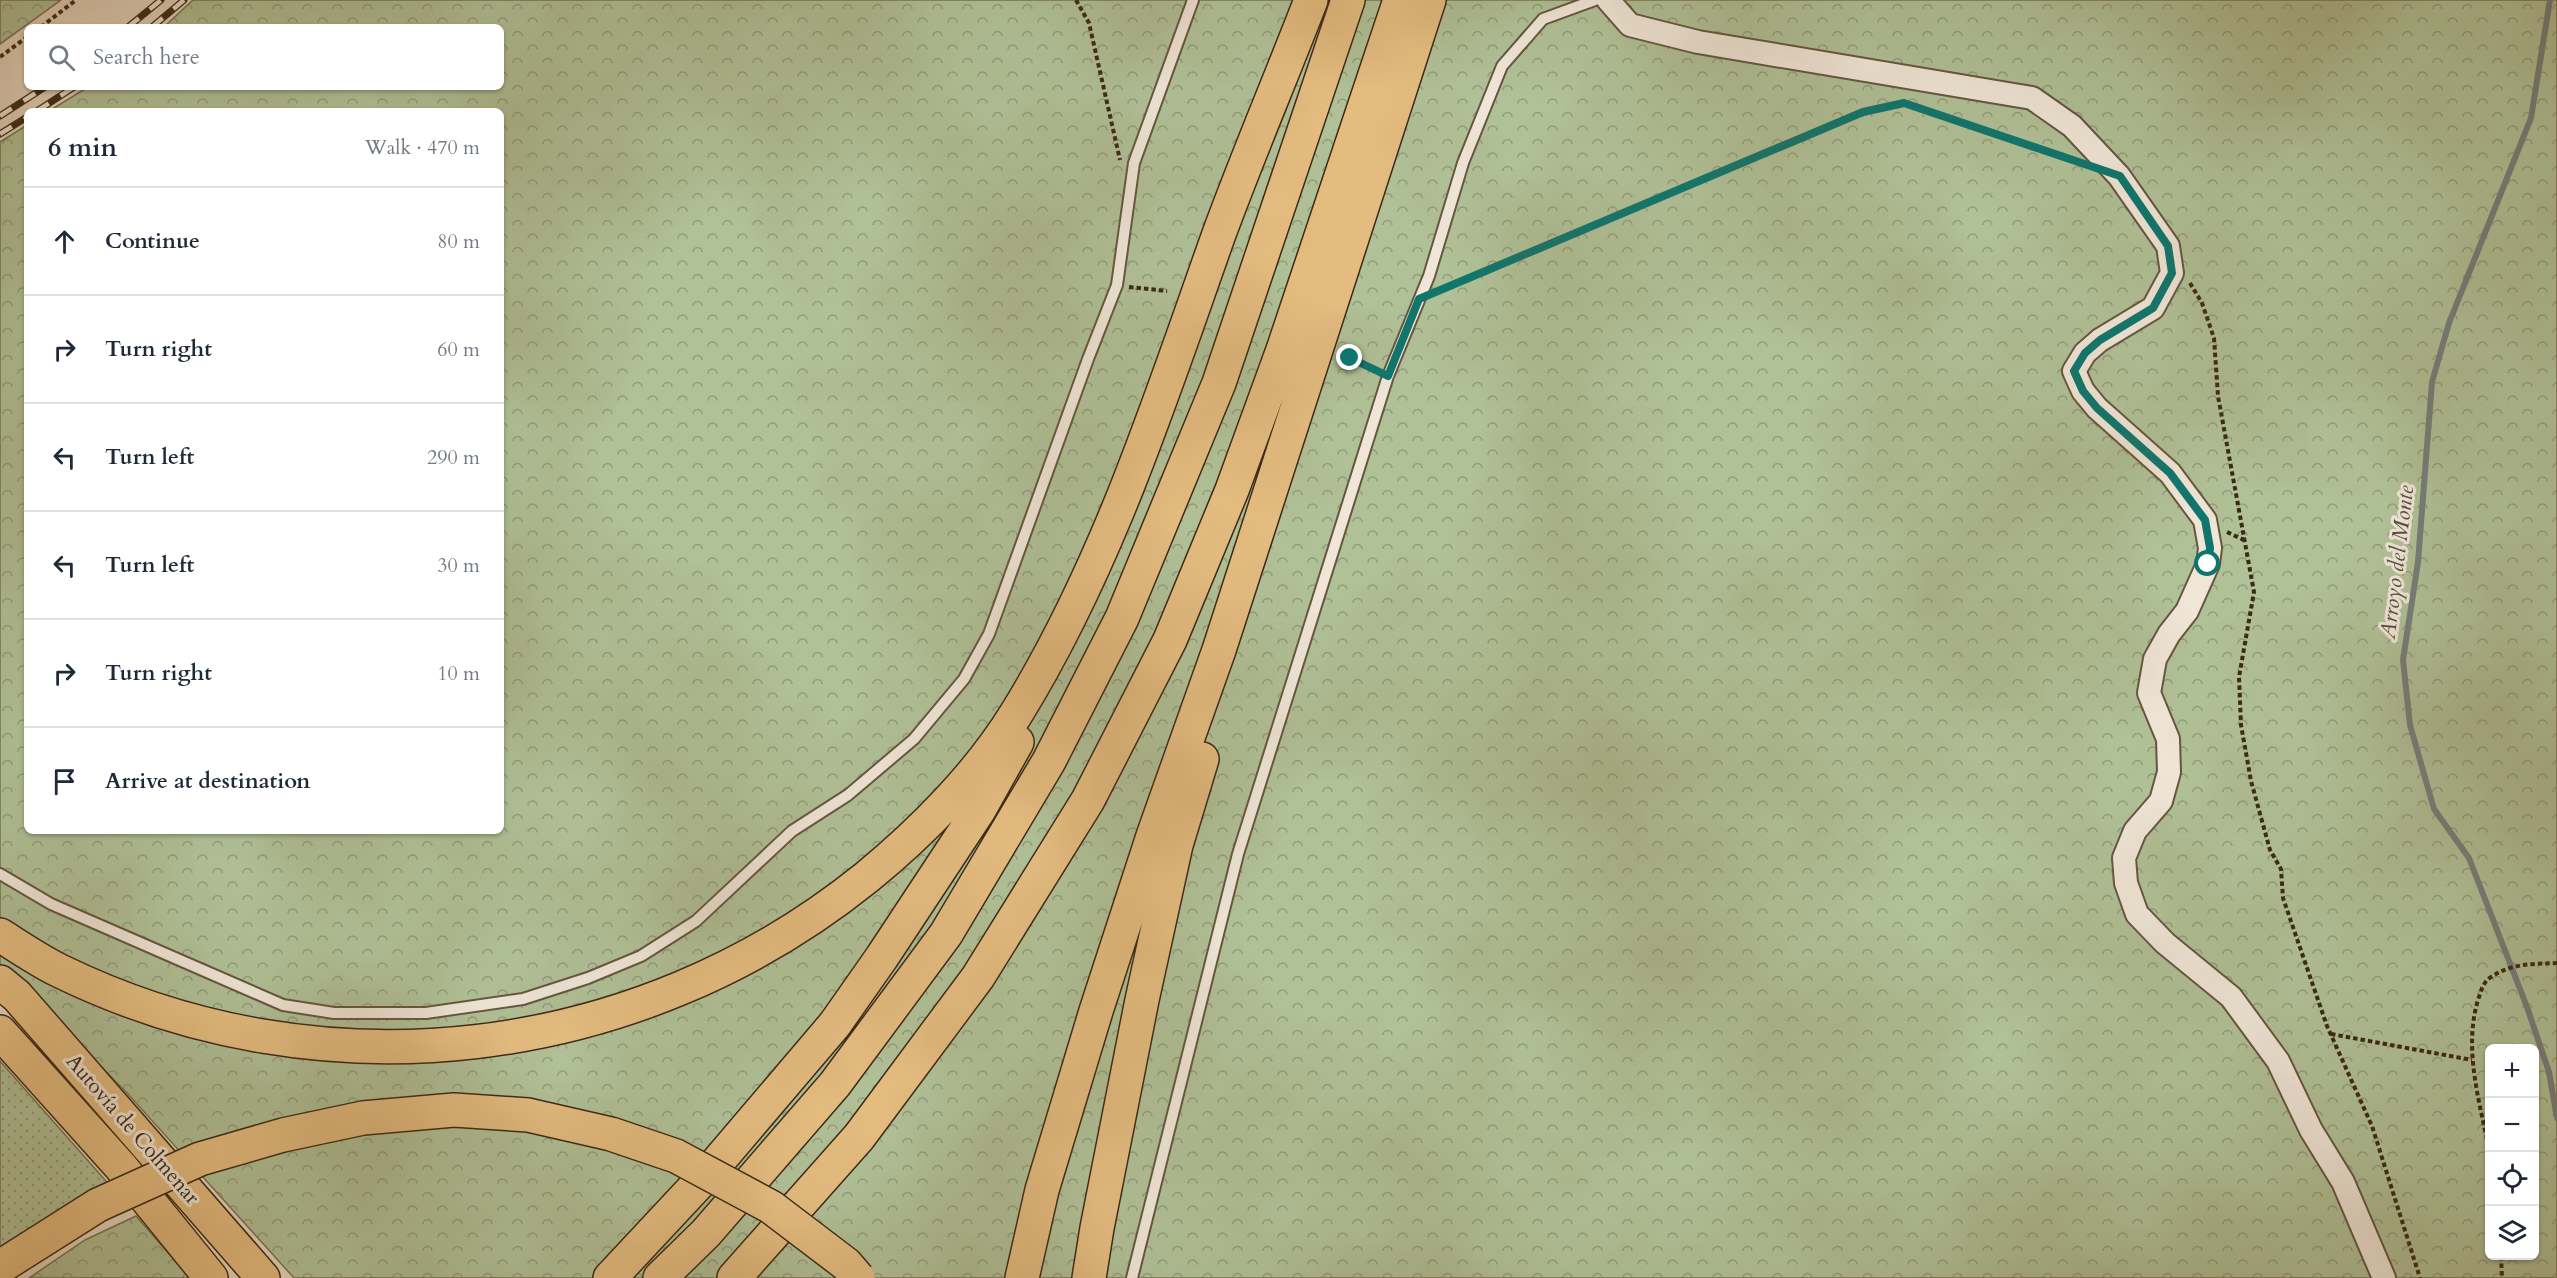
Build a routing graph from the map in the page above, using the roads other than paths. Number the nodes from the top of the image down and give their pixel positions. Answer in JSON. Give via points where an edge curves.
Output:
{"nodes":[{"id":1,"x":1192,"y":0,"type":"edge"},
{"id":2,"x":1311,"y":0,"type":"edge"},
{"id":3,"x":1348,"y":0,"type":"edge"},
{"id":4,"x":1595,"y":0,"type":"edge"},
{"id":5,"x":1608,"y":0,"type":"edge"},
{"id":6,"x":1419,"y":1,"type":"edge"},
{"id":7,"x":1268,"y":111,"type":"junction"},
{"id":8,"x":0,"y":874,"type":"edge"},
{"id":9,"x":0,"y":935,"type":"edge"},
{"id":10,"x":0,"y":982,"type":"edge"},
{"id":11,"x":0,"y":1032,"type":"edge"},
{"id":12,"x":0,"y":1267,"type":"edge"},
{"id":13,"x":212,"y":1278,"type":"edge"},
{"id":14,"x":263,"y":1278,"type":"edge"},
{"id":15,"x":610,"y":1278,"type":"edge"},
{"id":16,"x":660,"y":1278,"type":"edge"},
{"id":17,"x":734,"y":1278,"type":"edge"},
{"id":18,"x":858,"y":1278,"type":"edge"},
{"id":19,"x":1022,"y":1278,"type":"edge"},
{"id":20,"x":1089,"y":1278,"type":"edge"},
{"id":21,"x":1132,"y":1278,"type":"edge"},
{"id":22,"x":2384,"y":1278,"type":"edge"}],
"edges":[{"from":1,"to":8,"type":"lane","via":[[1134,163],[1117,285],[989,634],[964,679],[914,739],[848,795],[792,831],[696,921],[641,957],[523,999],[426,1013],[334,1013],[283,1005],[51,904]]},
{"from":2,"to":7,"type":"highway"},
{"from":3,"to":16,"type":"highway","via":[[1219,383],[1122,618],[1049,761],[946,934],[835,1084],[706,1233]]},
{"from":4,"to":21,"type":"lane","via":[[1543,20],[1502,66],[1463,163],[1429,276],[1388,376],[1238,854]]},
{"from":5,"to":22,"type":"street","via":[[1630,25],[1698,42],[2032,98],[2072,126],[2120,176],[2168,246],[2172,273],[2153,308],[2100,340],[2085,353],[2074,371],[2097,408],[2170,473],[2205,520],[2210,548],[2208,564],[2187,611],[2155,659],[2149,693],[2168,739],[2169,772],[2161,801],[2135,831],[2124,858],[2126,883],[2137,914],[2165,943],[2231,997],[2278,1060],[2311,1130],[2343,1182]]},
{"from":6,"to":17,"type":"highway","via":[[1232,490],[1170,640],[1088,800],[971,987],[859,1137]]},
{"from":6,"to":19,"type":"highway","via":[[1219,650],[1152,837],[1096,1011],[1042,1190]]},
{"from":6,"to":20,"type":"highway","via":[[1176,845]]},
{"from":7,"to":9,"type":"highway","via":[[1221,229],[1152,426],[1068,621],[1014,717],[961,787],[903,848],[831,906],[760,950],[688,987],[606,1017],[470,1043],[391,1047],[250,1034],[187,1019],[56,969]]},
{"from":7,"to":15,"type":"highway","via":[[1157,438],[1092,598],[979,810],[835,1024],[711,1171]]},
{"from":10,"to":14,"type":"highway","name":"Autovía de Colmenar","via":[[17,996]]},
{"from":11,"to":13,"type":"highway","name":"Autovía de Colmenar","via":[[121,1167]]},
{"from":12,"to":18,"type":"highway","bridge":true,"via":[[98,1205],[200,1159],[283,1135],[352,1121],[454,1110],[528,1115],[611,1134],[676,1156],[771,1207],[846,1264]]}]}
